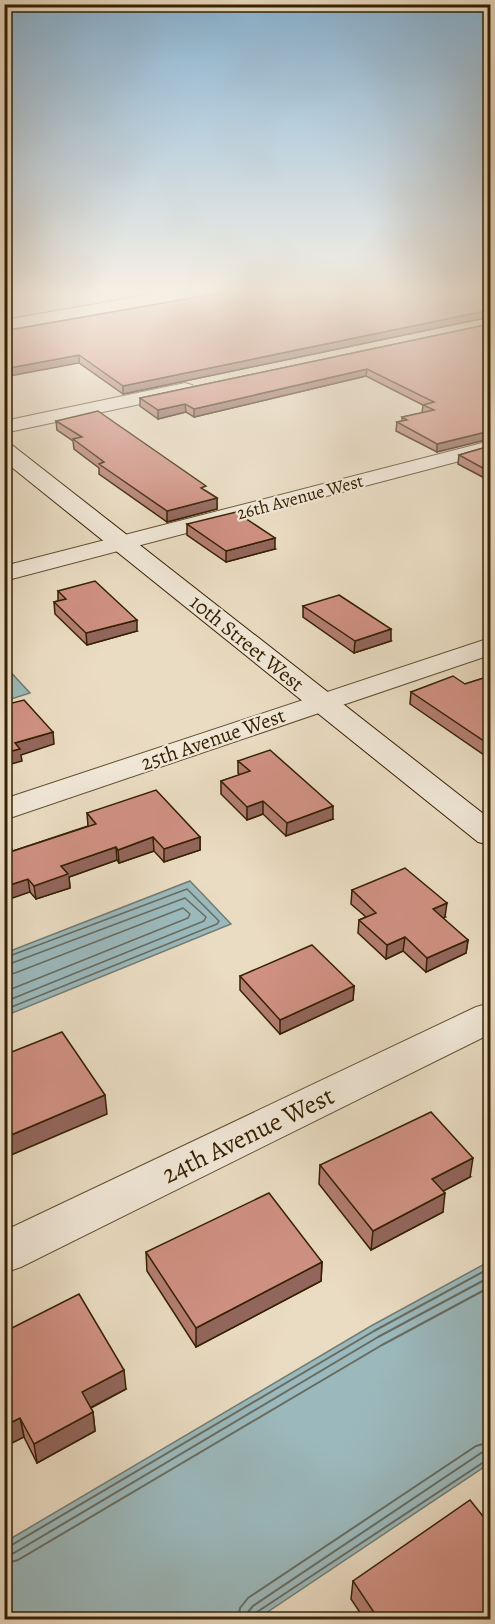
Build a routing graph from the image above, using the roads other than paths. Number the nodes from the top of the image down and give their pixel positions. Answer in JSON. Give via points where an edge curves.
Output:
{"nodes":[{"id":1,"x":201,"y":385,"type":"edge"},
{"id":2,"x":4,"y":427,"type":"edge"},
{"id":3,"x":490,"y":447,"type":"edge"},
{"id":4,"x":4,"y":450,"type":"edge"},
{"id":5,"x":122,"y":543,"type":"junction"},
{"id":6,"x":4,"y":574,"type":"edge"},
{"id":7,"x":490,"y":646,"type":"edge"},
{"id":8,"x":322,"y":703,"type":"junction"},
{"id":9,"x":4,"y":810,"type":"edge"},
{"id":10,"x":490,"y":836,"type":"edge"},
{"id":11,"x":490,"y":1017,"type":"edge"},
{"id":12,"x":4,"y":1253,"type":"edge"}],
"edges":[{"from":1,"to":2,"type":"street"},
{"from":3,"to":5,"type":"street","name":"26th Avenue West"},
{"from":4,"to":5,"type":"street","name":"10th Street West"},
{"from":5,"to":6,"type":"street","name":"26th Avenue West"},
{"from":5,"to":8,"type":"street","name":"10th Street West"},
{"from":7,"to":8,"type":"street","name":"25th Avenue West"},
{"from":8,"to":9,"type":"street","name":"25th Avenue West"},
{"from":8,"to":10,"type":"street","name":"10th Street West"},
{"from":11,"to":12,"type":"street","name":"24th Avenue West"}]}
